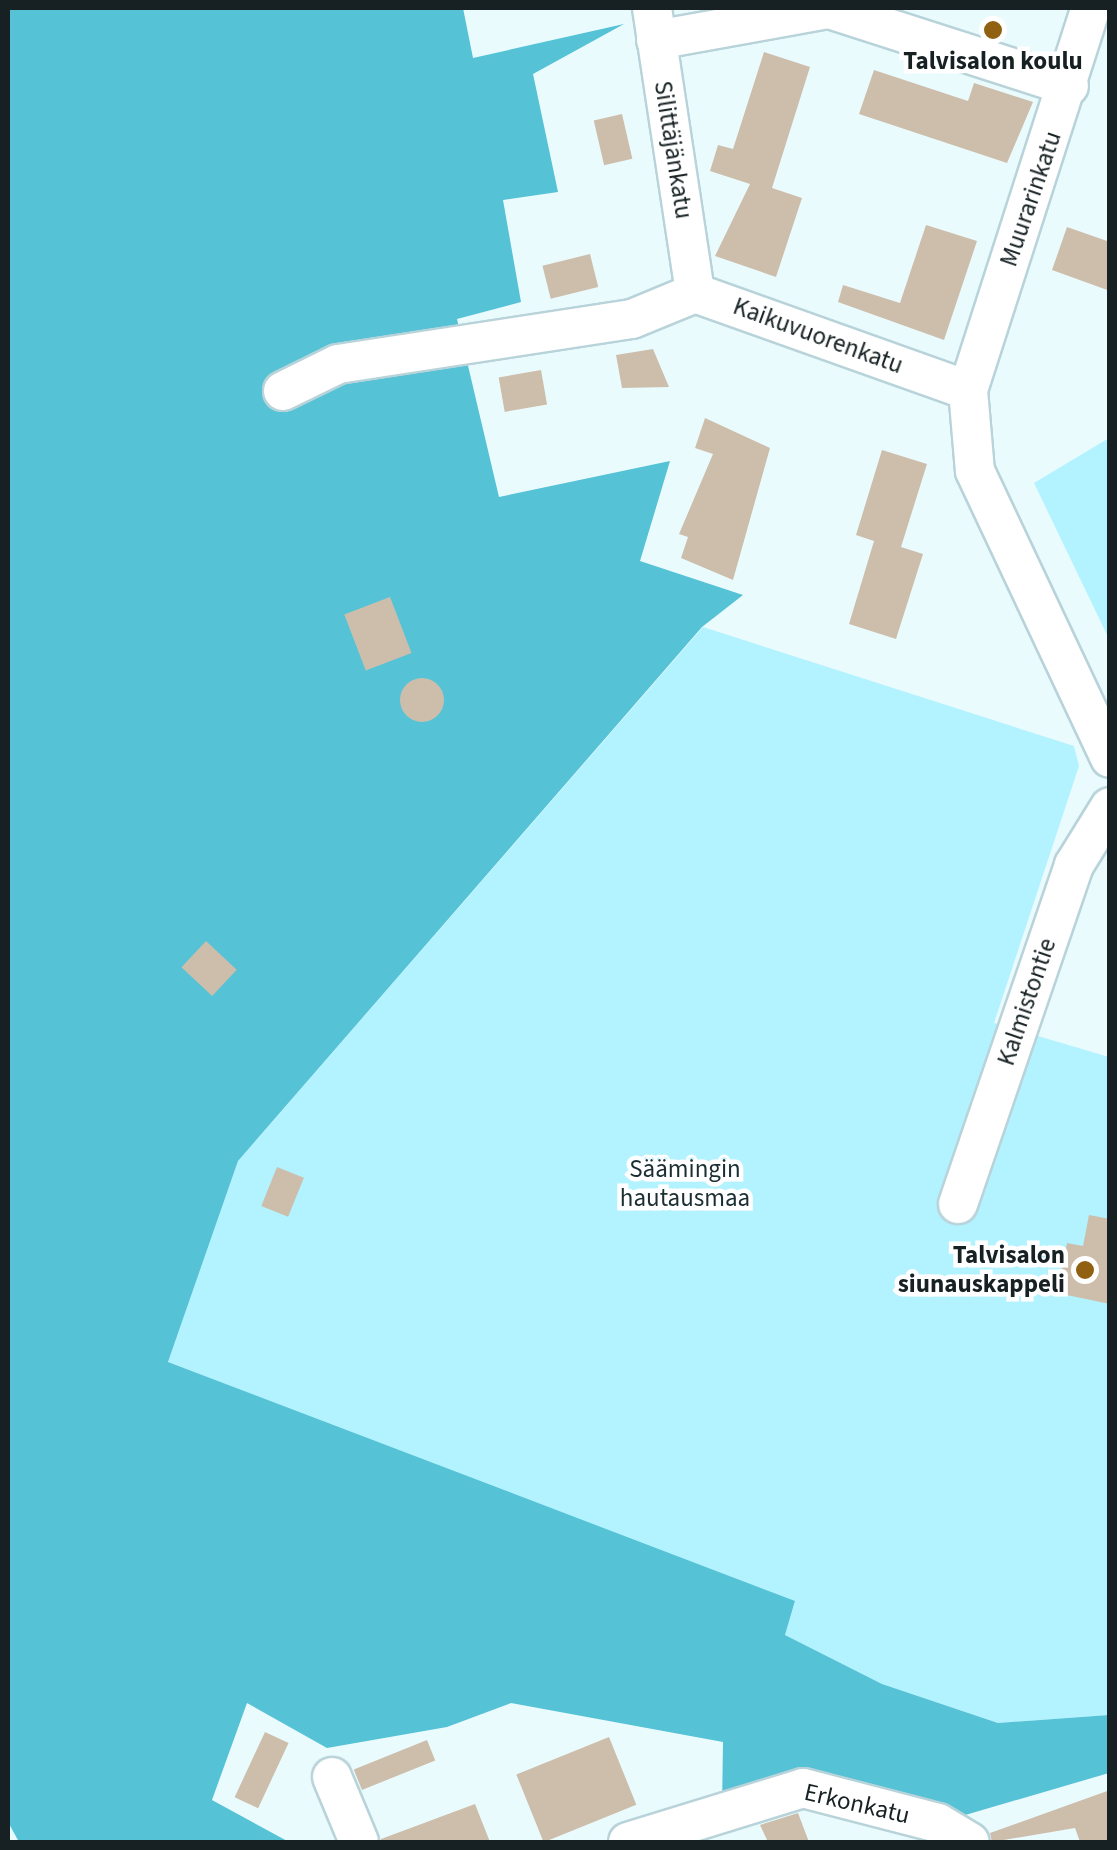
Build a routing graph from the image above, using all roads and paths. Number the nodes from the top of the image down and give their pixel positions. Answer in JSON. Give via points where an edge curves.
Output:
{"nodes":[{"id":1,"x":1091,"y":8,"type":"edge"},
{"id":2,"x":654,"y":24,"type":"edge"},
{"id":3,"x":1069,"y":86,"type":"junction"},
{"id":4,"x":695,"y":292,"type":"junction"},
{"id":5,"x":968,"y":390,"type":"junction"},
{"id":6,"x":283,"y":391,"type":"dead end"},
{"id":7,"x":1110,"y":758,"type":"edge"},
{"id":8,"x":1110,"y":807,"type":"edge"},
{"id":9,"x":958,"y":1204,"type":"dead end"},
{"id":10,"x":332,"y":1777,"type":"dead end"},
{"id":11,"x":359,"y":1842,"type":"edge"},
{"id":12,"x":628,"y":1842,"type":"edge"},
{"id":13,"x":970,"y":1842,"type":"edge"}],
"edges":[{"from":1,"to":3,"type":"street","name":"Muurarinkatu"},
{"from":2,"to":3,"type":"street","via":[[829,9]]},
{"from":2,"to":4,"type":"street","name":"Silittäjänkatu"},
{"from":3,"to":5,"type":"street","name":"Muurarinkatu"},
{"from":4,"to":5,"type":"street","name":"Kaikuvuorenkatu"},
{"from":4,"to":6,"type":"street","via":[[632,320],[338,364]]},
{"from":5,"to":7,"type":"street","via":[[975,471]]},
{"from":8,"to":9,"type":"street","name":"Kalmistontie","via":[[1074,866]]},
{"from":10,"to":11,"type":"street"},
{"from":12,"to":13,"type":"street","name":"Erkonkatu","via":[[803,1788],[938,1823]]}]}
